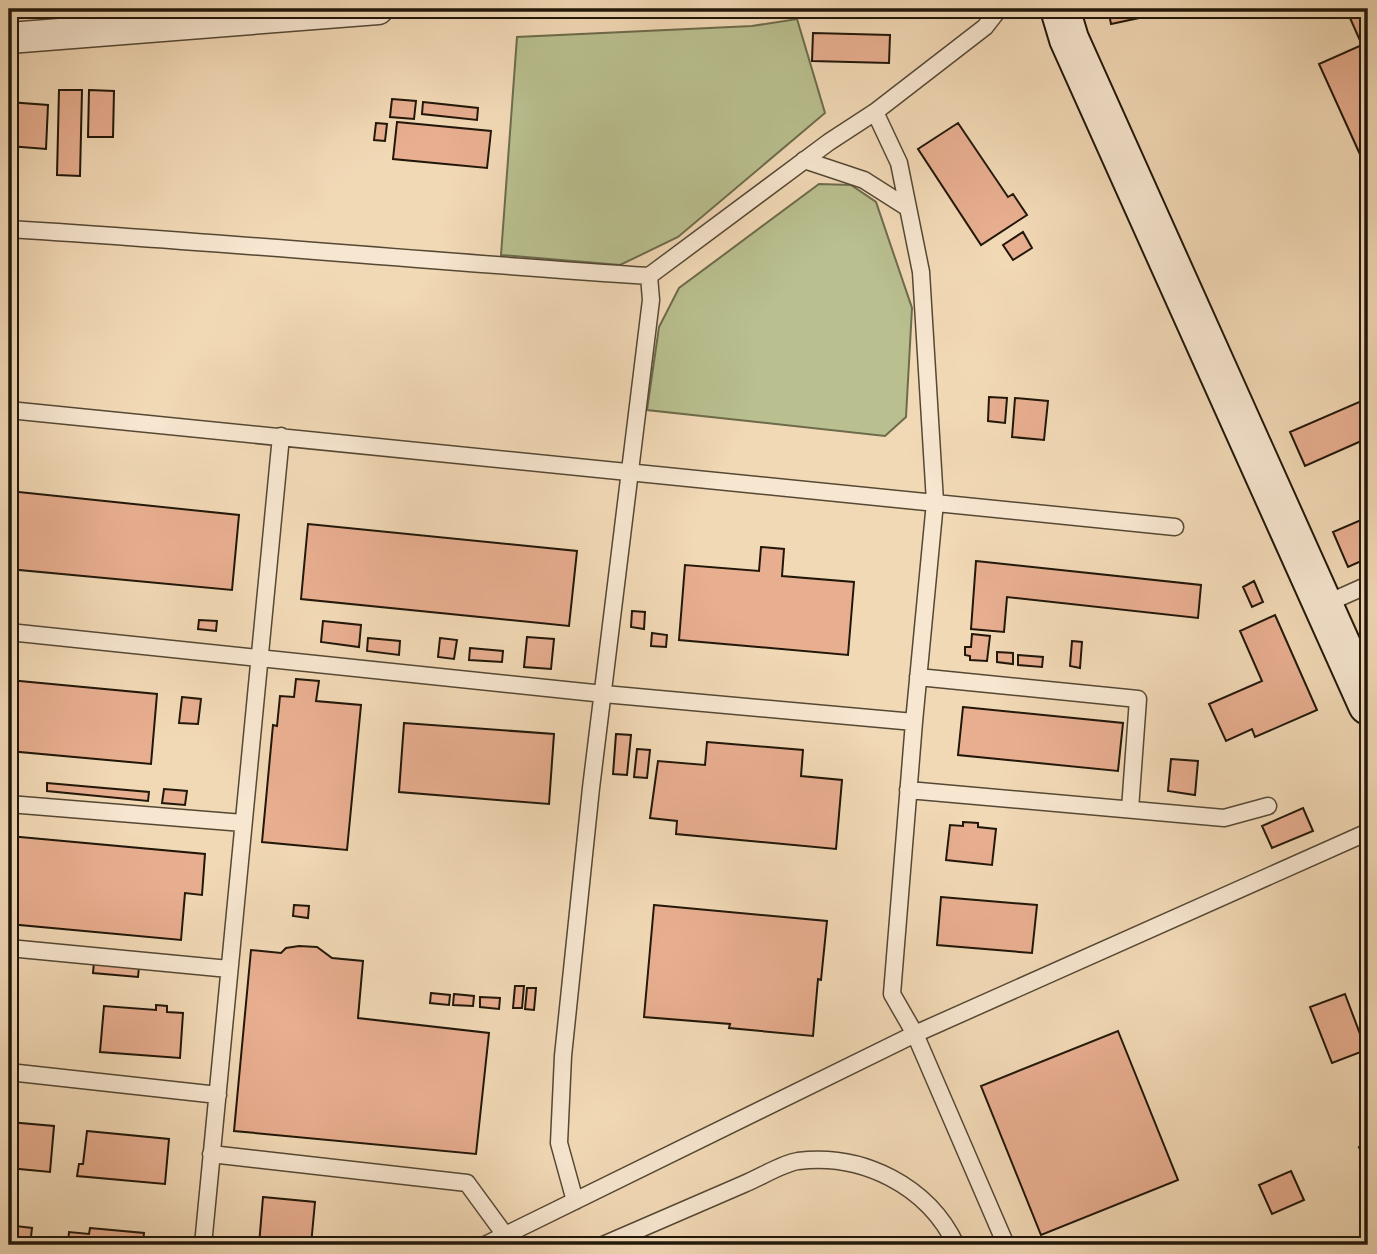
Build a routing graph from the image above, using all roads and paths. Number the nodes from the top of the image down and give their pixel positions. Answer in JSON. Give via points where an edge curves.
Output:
{"nodes":[{"id":1,"x":378,"y":9,"type":"edge"},
{"id":2,"x":999,"y":9,"type":"edge"},
{"id":3,"x":1060,"y":9,"type":"edge"},
{"id":4,"x":9,"y":38,"type":"edge"},
{"id":5,"x":875,"y":111,"type":"junction"},
{"id":6,"x":804,"y":160,"type":"junction"},
{"id":7,"x":908,"y":208,"type":"junction"},
{"id":8,"x":9,"y":229,"type":"edge"},
{"id":9,"x":649,"y":276,"type":"junction"},
{"id":10,"x":9,"y":410,"type":"edge"},
{"id":11,"x":281,"y":436,"type":"junction"},
{"id":12,"x":630,"y":474,"type":"junction"},
{"id":13,"x":935,"y":502,"type":"junction"},
{"id":14,"x":1175,"y":527,"type":"dead end"},
{"id":15,"x":1368,"y":585,"type":"edge"},
{"id":16,"x":1323,"y":605,"type":"junction"},
{"id":17,"x":9,"y":632,"type":"edge"},
{"id":18,"x":258,"y":660,"type":"junction"},
{"id":19,"x":918,"y":677,"type":"junction"},
{"id":20,"x":604,"y":694,"type":"junction"},
{"id":21,"x":1368,"y":705,"type":"edge"},
{"id":22,"x":914,"y":722,"type":"junction"},
{"id":23,"x":908,"y":790,"type":"junction"},
{"id":24,"x":9,"y":804,"type":"edge"},
{"id":25,"x":1268,"y":806,"type":"dead end"},
{"id":26,"x":1130,"y":810,"type":"junction"},
{"id":27,"x":243,"y":824,"type":"junction"},
{"id":28,"x":1366,"y":839,"type":"edge"},
{"id":29,"x":9,"y":948,"type":"edge"},
{"id":30,"x":229,"y":969,"type":"junction"},
{"id":31,"x":915,"y":1034,"type":"junction"},
{"id":32,"x":9,"y":1072,"type":"edge"},
{"id":33,"x":218,"y":1095,"type":"junction"},
{"id":34,"x":211,"y":1154,"type":"junction"},
{"id":35,"x":575,"y":1201,"type":"junction"},
{"id":36,"x":505,"y":1235,"type":"junction"},
{"id":37,"x":203,"y":1245,"type":"edge"},
{"id":38,"x":485,"y":1245,"type":"edge"},
{"id":39,"x":603,"y":1245,"type":"edge"},
{"id":40,"x":956,"y":1245,"type":"edge"},
{"id":41,"x":1006,"y":1245,"type":"edge"}],
"edges":[{"from":1,"to":4,"type":"street"},
{"from":2,"to":5,"type":"lane","via":[[985,27]]},
{"from":3,"to":16,"type":"street","via":[[1069,39]]},
{"from":5,"to":6,"type":"lane"},
{"from":5,"to":7,"type":"lane","via":[[899,163]]},
{"from":6,"to":7,"type":"lane","via":[[864,180]]},
{"from":6,"to":9,"type":"lane"},
{"from":7,"to":13,"type":"lane","via":[[921,272]]},
{"from":8,"to":9,"type":"lane"},
{"from":9,"to":12,"type":"lane","via":[[651,299]]},
{"from":10,"to":11,"type":"lane"},
{"from":11,"to":12,"type":"lane"},
{"from":11,"to":18,"type":"lane"},
{"from":12,"to":13,"type":"lane"},
{"from":12,"to":20,"type":"lane"},
{"from":13,"to":14,"type":"lane"},
{"from":13,"to":19,"type":"lane"},
{"from":15,"to":16,"type":"lane"},
{"from":16,"to":21,"type":"street"},
{"from":17,"to":18,"type":"lane"},
{"from":18,"to":20,"type":"lane"},
{"from":18,"to":27,"type":"lane"},
{"from":19,"to":22,"type":"lane"},
{"from":19,"to":26,"type":"lane","via":[[1138,699]]},
{"from":20,"to":22,"type":"lane"},
{"from":20,"to":35,"type":"lane","via":[[563,1056],[559,1143]]},
{"from":22,"to":23,"type":"lane"},
{"from":23,"to":26,"type":"lane"},
{"from":23,"to":31,"type":"lane","via":[[892,994]]},
{"from":24,"to":27,"type":"lane"},
{"from":25,"to":26,"type":"lane","via":[[1224,818]]},
{"from":27,"to":30,"type":"lane"},
{"from":28,"to":31,"type":"lane"},
{"from":29,"to":30,"type":"lane"},
{"from":30,"to":33,"type":"lane"},
{"from":31,"to":35,"type":"lane"},
{"from":31,"to":41,"type":"lane"},
{"from":32,"to":33,"type":"lane"},
{"from":33,"to":34,"type":"lane"},
{"from":34,"to":36,"type":"lane","via":[[467,1183]]},
{"from":34,"to":37,"type":"lane"},
{"from":35,"to":36,"type":"lane"},
{"from":36,"to":38,"type":"lane"},
{"from":39,"to":40,"type":"lane","via":[[796,1161],[848,1161],[888,1176],[921,1197],[948,1228]]}]}
